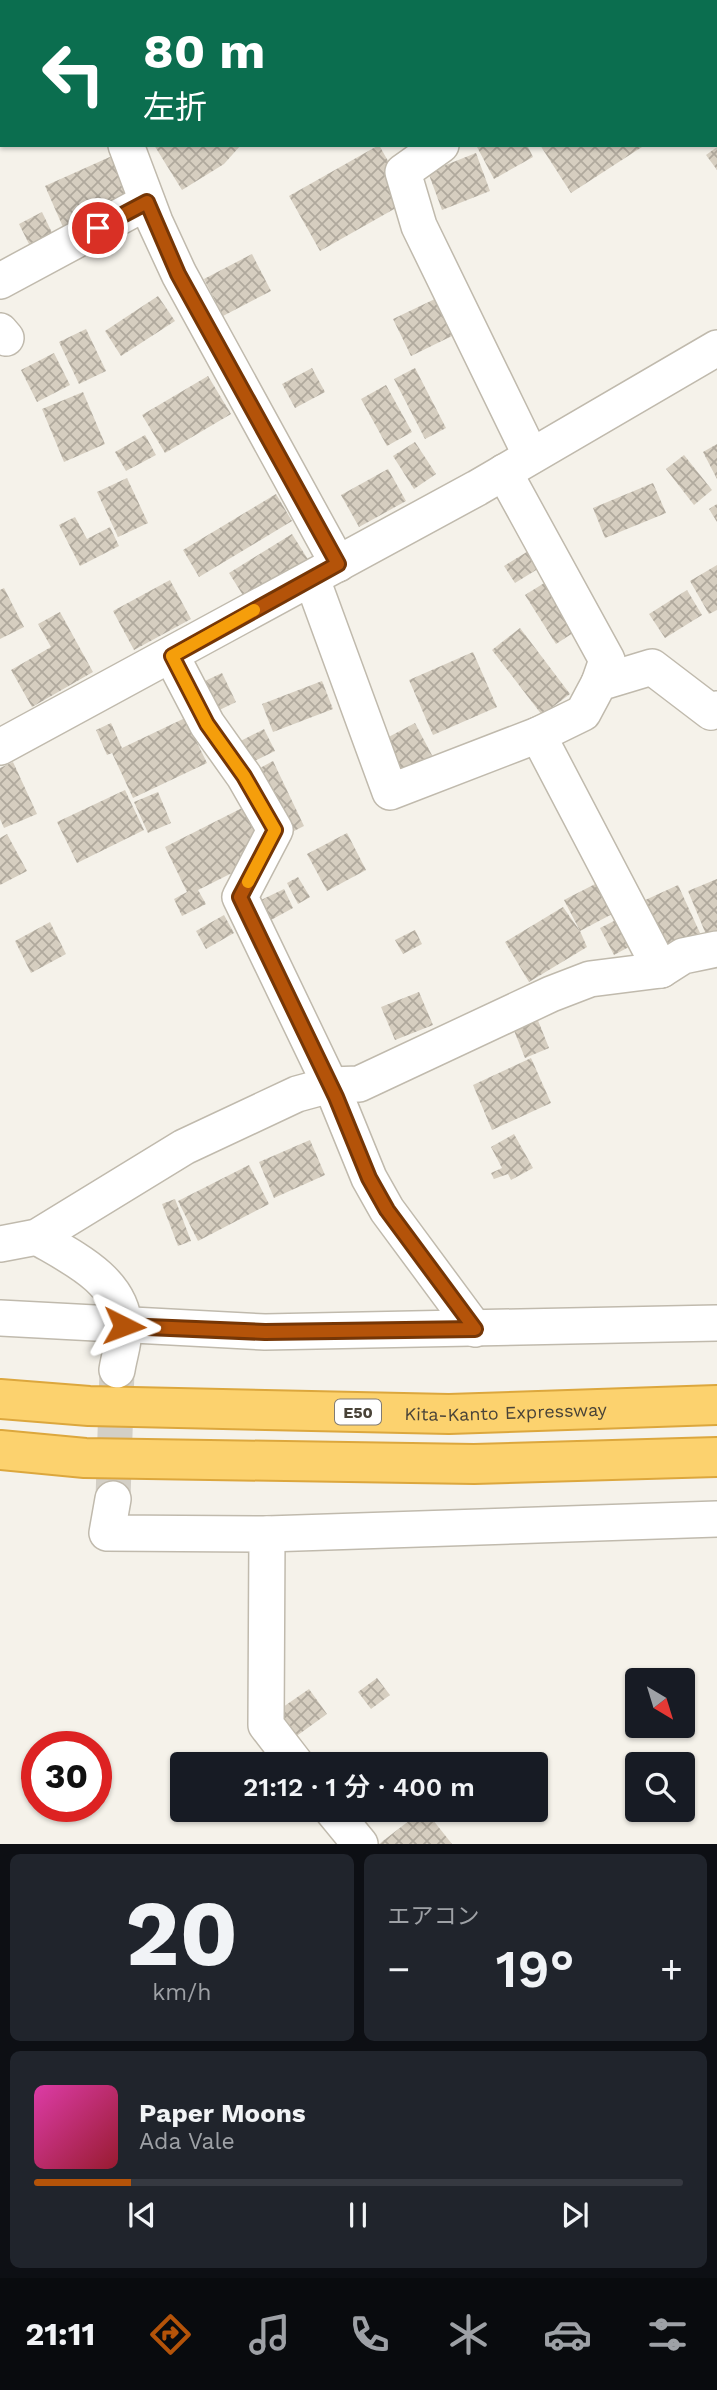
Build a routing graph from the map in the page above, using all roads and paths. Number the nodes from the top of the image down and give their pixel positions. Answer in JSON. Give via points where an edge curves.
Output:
{"nodes":[{"id":1,"x":127,"y":147,"type":"edge"},
{"id":2,"x":438,"y":147,"type":"edge"},
{"id":3,"x":147,"y":202,"type":"junction"},
{"id":4,"x":0,"y":281,"type":"edge"},
{"id":5,"x":717,"y":348,"type":"edge"},
{"id":6,"x":517,"y":464,"type":"junction"},
{"id":7,"x":325,"y":572,"type":"junction"},
{"id":8,"x":172,"y":656,"type":"junction"},
{"id":9,"x":599,"y":683,"type":"junction"},
{"id":10,"x":717,"y":709,"type":"edge"},
{"id":11,"x":543,"y":733,"type":"junction"},
{"id":12,"x":0,"y":747,"type":"edge"},
{"id":13,"x":717,"y":949,"type":"edge"},
{"id":14,"x":661,"y":971,"type":"junction"},
{"id":15,"x":330,"y":1086,"type":"junction"},
{"id":16,"x":37,"y":1237,"type":"junction"},
{"id":17,"x":0,"y":1244,"type":"edge"},
{"id":18,"x":0,"y":1318,"type":"edge"},
{"id":19,"x":717,"y":1323,"type":"edge"},
{"id":20,"x":124,"y":1326,"type":"junction"},
{"id":21,"x":475,"y":1329,"type":"junction"},
{"id":22,"x":117,"y":1370,"type":"tunnel mouth"},
{"id":23,"x":0,"y":1399,"type":"edge"},
{"id":24,"x":717,"y":1405,"type":"edge"},
{"id":25,"x":0,"y":1450,"type":"edge"},
{"id":26,"x":717,"y":1457,"type":"edge"},
{"id":27,"x":113,"y":1499,"type":"tunnel mouth"},
{"id":28,"x":717,"y":1519,"type":"edge"},
{"id":29,"x":267,"y":1534,"type":"junction"},
{"id":30,"x":287,"y":1752,"type":"edge"},
{"id":31,"x":342,"y":1822,"type":"edge"},
{"id":32,"x":360,"y":1844,"type":"edge"}],
"edges":[{"from":1,"to":3,"type":"street"},
{"from":2,"to":6,"type":"street","via":[[403,172],[419,226]]},
{"from":3,"to":4,"type":"street"},
{"from":3,"to":7,"type":"street"},
{"from":5,"to":6,"type":"street"},
{"from":6,"to":7,"type":"street"},
{"from":6,"to":9,"type":"street","via":[[607,660]]},
{"from":7,"to":8,"type":"street"},
{"from":7,"to":11,"type":"street","via":[[390,792]]},
{"from":8,"to":12,"type":"street"},
{"from":8,"to":15,"type":"street","via":[[207,724],[275,830],[240,897]]},
{"from":9,"to":10,"type":"street","via":[[652,667],[711,712]]},
{"from":9,"to":11,"type":"street","via":[[583,713]]},
{"from":11,"to":14,"type":"street","via":[[538,735]]},
{"from":13,"to":14,"type":"street","via":[[683,956]]},
{"from":14,"to":15,"type":"street","via":[[590,979],[359,1084]]},
{"from":15,"to":16,"type":"street","via":[[297,1094],[184,1147]]},
{"from":15,"to":21,"type":"street","via":[[387,1210]]},
{"from":16,"to":17,"type":"street"},
{"from":16,"to":20,"type":"street","via":[[90,1269],[116,1298]]},
{"from":18,"to":20,"type":"street"},
{"from":19,"to":21,"type":"street"},
{"from":20,"to":21,"type":"street","via":[[265,1332]]},
{"from":20,"to":22,"type":"street"},
{"from":23,"to":24,"type":"highway","name":"Kita-Kanto Expressway","number":"E50","via":[[89,1406],[449,1414]]},
{"from":25,"to":26,"type":"highway","via":[[85,1458],[474,1464]]},
{"from":27,"to":29,"type":"street","via":[[107,1533]]},
{"from":28,"to":29,"type":"street"},
{"from":29,"to":30,"type":"street","via":[[266,1725]]},
{"from":31,"to":32,"type":"street"}]}
